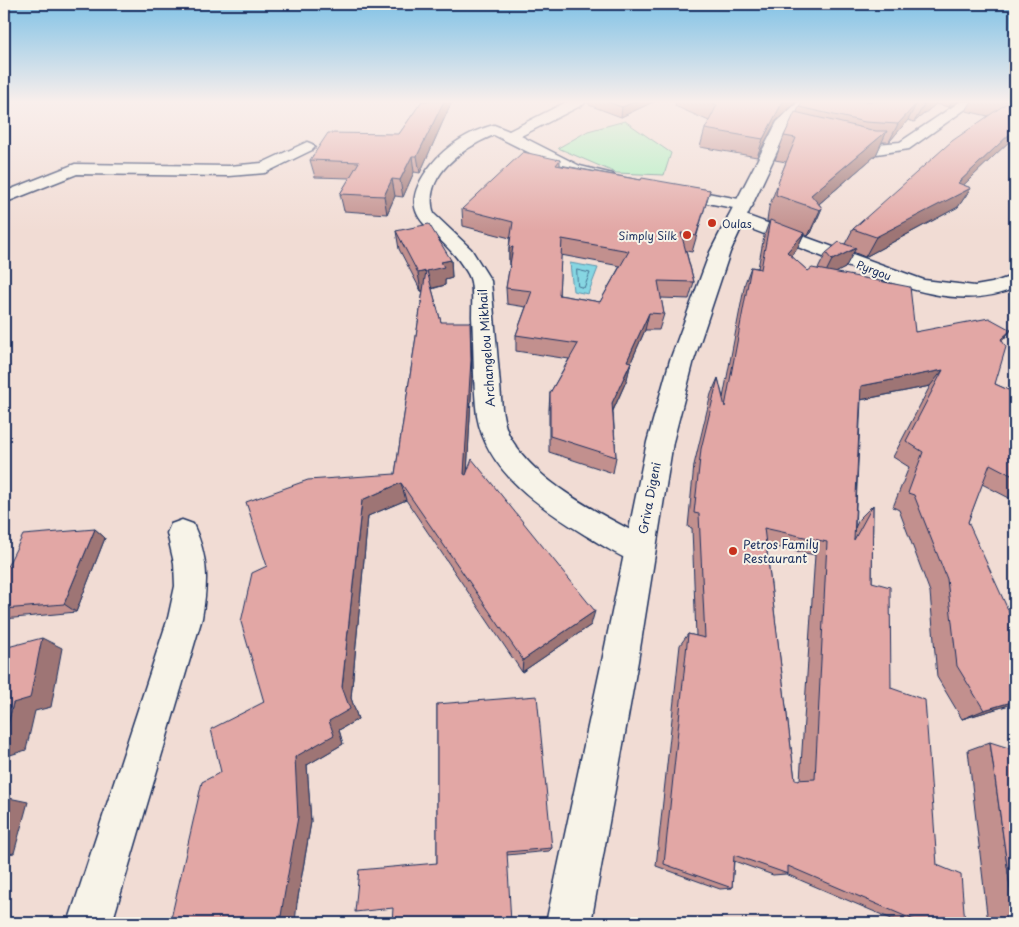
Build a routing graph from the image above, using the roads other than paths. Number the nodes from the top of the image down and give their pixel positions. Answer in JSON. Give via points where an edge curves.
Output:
{"nodes":[{"id":1,"x":463,"y":144,"type":"edge"},
{"id":2,"x":524,"y":144,"type":"edge"},
{"id":3,"x":774,"y":144,"type":"edge"},
{"id":4,"x":854,"y":144,"type":"edge"},
{"id":5,"x":907,"y":144,"type":"edge"},
{"id":6,"x":307,"y":147,"type":"dead end"},
{"id":7,"x":626,"y":182,"type":"edge"},
{"id":8,"x":654,"y":188,"type":"edge"},
{"id":9,"x":4,"y":198,"type":"edge"},
{"id":10,"x":741,"y":211,"type":"junction"},
{"id":11,"x":1015,"y":281,"type":"edge"},
{"id":12,"x":182,"y":533,"type":"dead end"},
{"id":13,"x":639,"y":550,"type":"junction"},
{"id":14,"x":90,"y":923,"type":"edge"},
{"id":15,"x":568,"y":923,"type":"edge"}],
"edges":[{"from":1,"to":13,"type":"street","name":"Archangelou Mikhail","via":[[444,161],[425,188],[422,208],[426,216],[464,251],[481,281],[489,407],[493,429],[502,450],[522,472],[558,502]]},
{"from":2,"to":7,"type":"street","via":[[574,169]]},
{"from":3,"to":10,"type":"street","name":"Griva Digeni"},
{"from":4,"to":5,"type":"street","via":[[877,149]]},
{"from":6,"to":9,"type":"street","via":[[265,168],[256,169],[75,169]]},
{"from":8,"to":10,"type":"street","name":"Pyrgou"},
{"from":10,"to":11,"type":"street","name":"Pyrgou","via":[[890,276],[922,286],[975,292],[996,289]]},
{"from":10,"to":13,"type":"street","name":"Griva Digeni","via":[[704,292],[682,360],[660,442]]},
{"from":12,"to":14,"type":"street","via":[[190,563],[191,586],[185,618]]},
{"from":13,"to":15,"type":"street","name":"Griva Digeni"}]}
